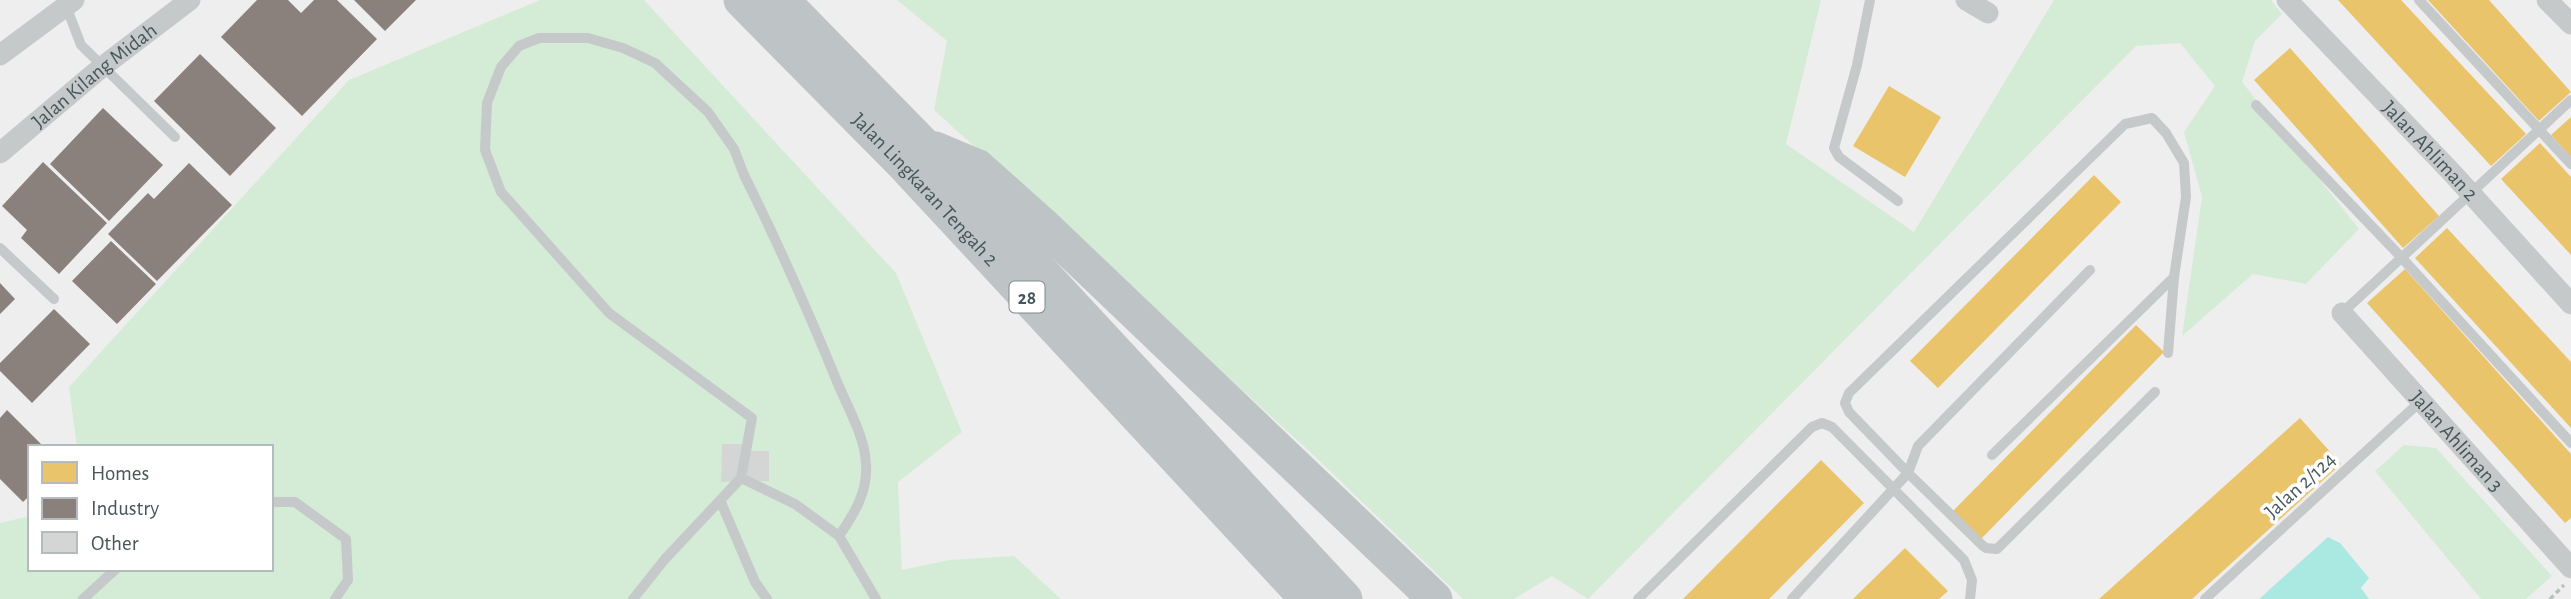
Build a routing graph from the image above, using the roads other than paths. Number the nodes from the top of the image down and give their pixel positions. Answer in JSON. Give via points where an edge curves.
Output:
{"nodes":[{"id":1,"x":190,"y":0,"type":"edge"},
{"id":2,"x":741,"y":0,"type":"edge"},
{"id":3,"x":782,"y":0,"type":"edge"},
{"id":4,"x":1870,"y":0,"type":"edge"},
{"id":5,"x":1966,"y":0,"type":"edge"},
{"id":6,"x":2287,"y":0,"type":"edge"},
{"id":7,"x":2419,"y":0,"type":"edge"},
{"id":8,"x":2547,"y":0,"type":"edge"},
{"id":9,"x":67,"y":2,"type":"edge"},
{"id":10,"x":1988,"y":12,"type":"dead end"},
{"id":11,"x":2571,"y":24,"type":"edge"},
{"id":12,"x":0,"y":55,"type":"edge"},
{"id":13,"x":102,"y":67,"type":"junction"},
{"id":14,"x":2571,"y":100,"type":"edge"},
{"id":15,"x":2256,"y":105,"type":"dead end"},
{"id":16,"x":2540,"y":129,"type":"junction"},
{"id":17,"x":175,"y":137,"type":"dead end"},
{"id":18,"x":922,"y":143,"type":"junction"},
{"id":19,"x":0,"y":153,"type":"edge"},
{"id":20,"x":2571,"y":164,"type":"edge"},
{"id":21,"x":2471,"y":194,"type":"junction"},
{"id":22,"x":1898,"y":201,"type":"dead end"},
{"id":23,"x":0,"y":248,"type":"edge"},
{"id":24,"x":2401,"y":257,"type":"junction"},
{"id":25,"x":2090,"y":270,"type":"dead end"},
{"id":26,"x":2174,"y":277,"type":"junction"},
{"id":27,"x":54,"y":299,"type":"dead end"},
{"id":28,"x":2571,"y":304,"type":"edge"},
{"id":29,"x":2342,"y":313,"type":"joint"},
{"id":30,"x":2168,"y":353,"type":"dead end"},
{"id":31,"x":2155,"y":393,"type":"dead end"},
{"id":32,"x":2421,"y":400,"type":"junction"},
{"id":33,"x":2571,"y":443,"type":"edge"},
{"id":34,"x":1992,"y":455,"type":"dead end"},
{"id":35,"x":1908,"y":473,"type":"junction"},
{"id":36,"x":741,"y":478,"type":"junction"},
{"id":37,"x":1894,"y":489,"type":"junction"},
{"id":38,"x":720,"y":500,"type":"junction"},
{"id":39,"x":273,"y":502,"type":"edge"},
{"id":40,"x":839,"y":536,"type":"junction"},
{"id":41,"x":2571,"y":568,"type":"edge"},
{"id":42,"x":114,"y":571,"type":"edge"},
{"id":43,"x":83,"y":599,"type":"edge"},
{"id":44,"x":335,"y":599,"type":"edge"},
{"id":45,"x":632,"y":599,"type":"edge"},
{"id":46,"x":766,"y":599,"type":"edge"},
{"id":47,"x":876,"y":599,"type":"edge"},
{"id":48,"x":1307,"y":599,"type":"edge"},
{"id":49,"x":1345,"y":599,"type":"edge"},
{"id":50,"x":1434,"y":599,"type":"edge"},
{"id":51,"x":1638,"y":599,"type":"edge"},
{"id":52,"x":1792,"y":599,"type":"edge"},
{"id":53,"x":1970,"y":599,"type":"edge"},
{"id":54,"x":2204,"y":599,"type":"edge"}],
"edges":[{"from":1,"to":13,"type":"street","name":"Jalan Kilang Midah"},
{"from":2,"to":48,"type":"highway","name":"Jalan Lingkaran Tengah 2","number":"28","via":[[905,166]]},
{"from":3,"to":18,"type":"highway","name":"Jalan Lingkaran Tengah 2","number":"28"},
{"from":4,"to":22,"type":"lane","via":[[1834,148],[1839,157]]},
{"from":5,"to":10,"type":"street"},
{"from":6,"to":21,"type":"street","name":"Jalan Ahliman 2"},
{"from":7,"to":16,"type":"lane"},
{"from":8,"to":11,"type":"street"},
{"from":9,"to":12,"type":"street"},
{"from":9,"to":13,"type":"lane","via":[[81,45]]},
{"from":13,"to":17,"type":"lane"},
{"from":13,"to":19,"type":"street","name":"Jalan Kilang Midah"},
{"from":14,"to":16,"type":"lane"},
{"from":15,"to":24,"type":"lane"},
{"from":16,"to":20,"type":"lane"},
{"from":16,"to":21,"type":"lane"},
{"from":18,"to":49,"type":"highway","name":"Jalan Lingkaran Tengah 2","number":"28"},
{"from":18,"to":50,"type":"highway","via":[[988,175]]},
{"from":21,"to":24,"type":"lane"},
{"from":21,"to":28,"type":"street","name":"Jalan Ahliman 2"},
{"from":23,"to":27,"type":"lane"},
{"from":24,"to":29,"type":"lane"},
{"from":24,"to":33,"type":"lane"},
{"from":25,"to":35,"type":"lane","via":[[1918,446]]},
{"from":26,"to":30,"type":"lane"},
{"from":26,"to":34,"type":"lane"},
{"from":26,"to":35,"type":"lane","via":[[2186,197],[2184,163],[2152,118],[2125,124],[1846,397],[1849,412]]},
{"from":29,"to":32,"type":"street","name":"Jalan Ahliman 3"},
{"from":31,"to":35,"type":"lane","via":[[1997,549],[1982,545]]},
{"from":32,"to":41,"type":"street","name":"Jalan Ahliman 3"},
{"from":32,"to":54,"type":"lane","name":"Jalan 2/124"},
{"from":35,"to":37,"type":"lane"},
{"from":36,"to":38,"type":"lane"},
{"from":36,"to":40,"type":"lane","via":[[795,504]]},
{"from":36,"to":40,"type":"lane","via":[[752,418],[610,313],[501,192],[485,150],[487,103],[501,67],[519,46],[539,38],[588,38],[655,63],[708,112],[734,149],[819,337],[867,461],[858,508]]},
{"from":37,"to":51,"type":"lane","via":[[1832,427],[1817,424]]},
{"from":37,"to":52,"type":"lane"},
{"from":37,"to":53,"type":"lane","via":[[1964,560],[1972,580]]},
{"from":38,"to":45,"type":"lane"},
{"from":38,"to":46,"type":"lane"},
{"from":39,"to":44,"type":"lane","via":[[295,502],[346,539],[348,580]]},
{"from":40,"to":47,"type":"lane"},
{"from":42,"to":43,"type":"lane"}]}
